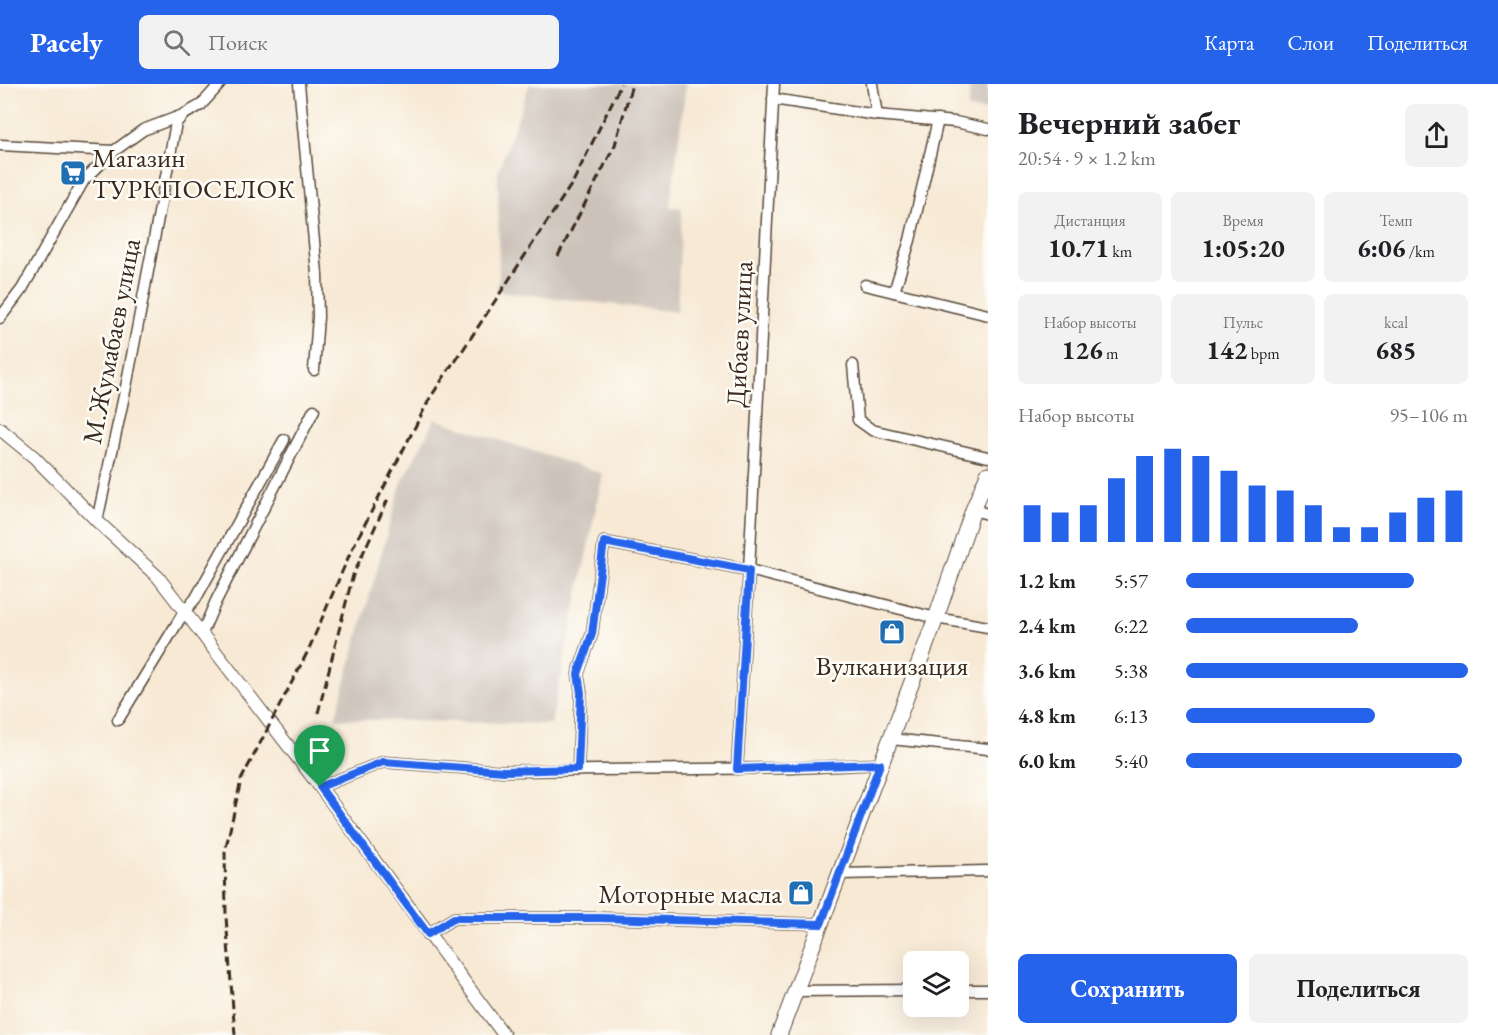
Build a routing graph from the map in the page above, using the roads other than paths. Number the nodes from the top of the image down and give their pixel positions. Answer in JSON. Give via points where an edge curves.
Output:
{"nodes":[{"id":1,"x":220,"y":84,"type":"edge"},
{"id":2,"x":298,"y":84,"type":"edge"},
{"id":3,"x":774,"y":84,"type":"edge"},
{"id":4,"x":872,"y":84,"type":"edge"},
{"id":5,"x":773,"y":99,"type":"junction"},
{"id":6,"x":183,"y":115,"type":"junction"},
{"id":7,"x":877,"y":115,"type":"junction"},
{"id":8,"x":938,"y":120,"type":"junction"},
{"id":9,"x":988,"y":129,"type":"edge"},
{"id":10,"x":0,"y":145,"type":"edge"},
{"id":11,"x":114,"y":151,"type":"junction"},
{"id":12,"x":865,"y":285,"type":"dead end"},
{"id":13,"x":894,"y":292,"type":"junction"},
{"id":14,"x":988,"y":315,"type":"edge"},
{"id":15,"x":0,"y":318,"type":"edge"},
{"id":16,"x":853,"y":366,"type":"dead end"},
{"id":17,"x":314,"y":370,"type":"dead end"},
{"id":18,"x":314,"y":410,"type":"dead end"},
{"id":19,"x":0,"y":429,"type":"edge"},
{"id":20,"x":284,"y":440,"type":"dead end"},
{"id":21,"x":988,"y":457,"type":"edge"},
{"id":22,"x":988,"y":474,"type":"edge"},
{"id":23,"x":972,"y":510,"type":"junction"},
{"id":24,"x":988,"y":514,"type":"edge"},
{"id":25,"x":97,"y":521,"type":"junction"},
{"id":26,"x":749,"y":570,"type":"junction"},
{"id":27,"x":184,"y":612,"type":"junction"},
{"id":28,"x":936,"y":618,"type":"junction"},
{"id":29,"x":988,"y":627,"type":"edge"},
{"id":30,"x":202,"y":633,"type":"junction"},
{"id":31,"x":118,"y":720,"type":"dead end"},
{"id":32,"x":891,"y":739,"type":"junction"},
{"id":33,"x":988,"y":749,"type":"edge"},
{"id":34,"x":880,"y":764,"type":"junction"},
{"id":35,"x":578,"y":769,"type":"junction"},
{"id":36,"x":737,"y":769,"type":"junction"},
{"id":37,"x":320,"y":787,"type":"junction"},
{"id":38,"x":988,"y":871,"type":"edge"},
{"id":39,"x":838,"y":874,"type":"junction"},
{"id":40,"x":821,"y":924,"type":"junction"},
{"id":41,"x":428,"y":934,"type":"junction"},
{"id":42,"x":903,"y":990,"type":"edge"},
{"id":43,"x":969,"y":990,"type":"edge"},
{"id":44,"x":988,"y":990,"type":"edge"},
{"id":45,"x":796,"y":991,"type":"junction"},
{"id":46,"x":504,"y":1035,"type":"edge"},
{"id":47,"x":779,"y":1035,"type":"edge"}],
"edges":[{"from":1,"to":6,"type":"street","via":[[201,105]]},
{"from":2,"to":17,"type":"street","via":[[317,273]]},
{"from":3,"to":5,"type":"street","name":"Дибаев улица"},
{"from":4,"to":7,"type":"street"},
{"from":5,"to":7,"type":"street"},
{"from":5,"to":26,"type":"street","name":"Дибаев улица"},
{"from":6,"to":11,"type":"street","via":[[143,129]]},
{"from":6,"to":25,"type":"street","name":"М.Жумабаев улица","via":[[176,123]]},
{"from":7,"to":8,"type":"street"},
{"from":8,"to":9,"type":"street"},
{"from":8,"to":13,"type":"street"},
{"from":10,"to":11,"type":"street"},
{"from":11,"to":15,"type":"street","via":[[84,180],[22,289]]},
{"from":12,"to":13,"type":"street"},
{"from":13,"to":14,"type":"street"},
{"from":16,"to":21,"type":"street","via":[[858,420],[872,430]]},
{"from":18,"to":30,"type":"street"},
{"from":19,"to":25,"type":"street","via":[[34,457]]},
{"from":20,"to":27,"type":"street","via":[[196,598]]},
{"from":22,"to":23,"type":"main road"},
{"from":23,"to":24,"type":"street"},
{"from":23,"to":28,"type":"main road"},
{"from":25,"to":27,"type":"street","via":[[158,577]]},
{"from":26,"to":28,"type":"street"},
{"from":26,"to":35,"type":"street","via":[[604,542],[592,634],[578,674]]},
{"from":26,"to":36,"type":"street","name":"Дибаев улица"},
{"from":27,"to":30,"type":"street"},
{"from":27,"to":31,"type":"street"},
{"from":28,"to":29,"type":"street"},
{"from":28,"to":32,"type":"main road"},
{"from":30,"to":37,"type":"street"},
{"from":32,"to":33,"type":"street"},
{"from":32,"to":34,"type":"main road"},
{"from":34,"to":36,"type":"street"},
{"from":34,"to":39,"type":"main road"},
{"from":35,"to":36,"type":"street"},
{"from":35,"to":37,"type":"street","via":[[504,771],[383,762]]},
{"from":37,"to":41,"type":"street"},
{"from":38,"to":39,"type":"street"},
{"from":39,"to":40,"type":"main road"},
{"from":40,"to":41,"type":"street","via":[[454,918]]},
{"from":40,"to":45,"type":"main road"},
{"from":41,"to":46,"type":"street"},
{"from":42,"to":45,"type":"street"},
{"from":43,"to":44,"type":"street"},
{"from":45,"to":47,"type":"main road"}]}
